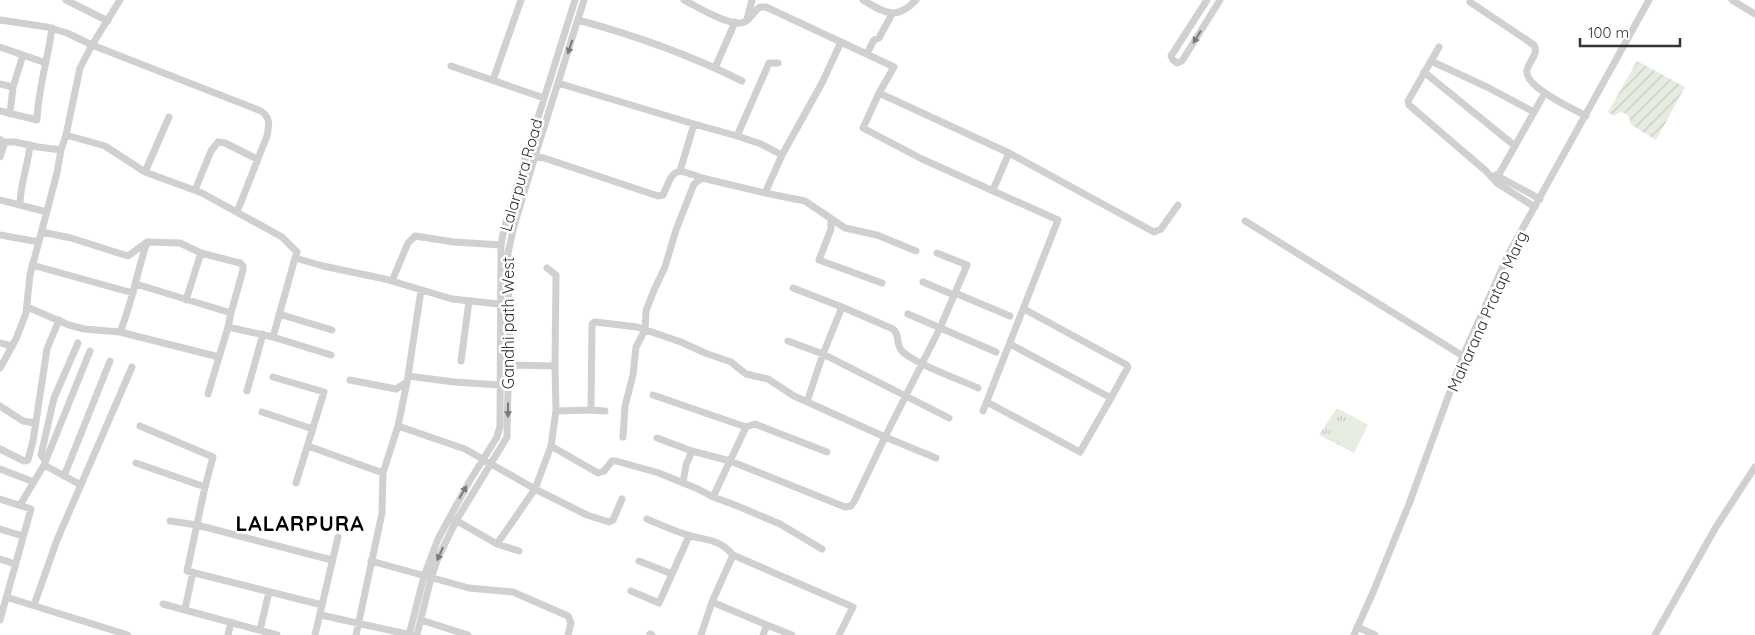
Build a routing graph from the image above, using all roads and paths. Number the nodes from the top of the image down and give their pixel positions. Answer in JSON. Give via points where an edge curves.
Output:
{"nodes":[{"id":1,"x":66,"y":0,"type":"edge"},
{"id":2,"x":120,"y":0,"type":"edge"},
{"id":3,"x":521,"y":0,"type":"edge"},
{"id":4,"x":574,"y":0,"type":"edge"},
{"id":5,"x":584,"y":0,"type":"edge"},
{"id":6,"x":684,"y":0,"type":"edge"},
{"id":7,"x":752,"y":0,"type":"edge"},
{"id":8,"x":863,"y":0,"type":"edge"},
{"id":9,"x":916,"y":0,"type":"edge"},
{"id":10,"x":1207,"y":0,"type":"edge"},
{"id":11,"x":1220,"y":0,"type":"edge"},
{"id":12,"x":1649,"y":0,"type":"edge"},
{"id":13,"x":1732,"y":0,"type":"edge"},
{"id":14,"x":1470,"y":2,"type":"dead end"},
{"id":15,"x":892,"y":14,"type":"junction"},
{"id":16,"x":1755,"y":14,"type":"edge"},
{"id":17,"x":0,"y":20,"type":"edge"},
{"id":18,"x":578,"y":20,"type":"junction"},
{"id":19,"x":108,"y":21,"type":"junction"},
{"id":20,"x":746,"y":21,"type":"junction"},
{"id":21,"x":735,"y":22,"type":"junction"},
{"id":22,"x":52,"y":28,"type":"junction"},
{"id":23,"x":842,"y":42,"type":"junction"},
{"id":24,"x":92,"y":45,"type":"junction"},
{"id":25,"x":0,"y":47,"type":"edge"},
{"id":26,"x":1439,"y":47,"type":"dead end"},
{"id":27,"x":866,"y":53,"type":"junction"},
{"id":28,"x":23,"y":55,"type":"junction"},
{"id":29,"x":1431,"y":61,"type":"junction"},
{"id":30,"x":46,"y":62,"type":"junction"},
{"id":31,"x":778,"y":63,"type":"dead end"},
{"id":32,"x":451,"y":66,"type":"dead end"},
{"id":33,"x":715,"y":68,"type":"junction"},
{"id":34,"x":1424,"y":72,"type":"junction"},
{"id":35,"x":493,"y":80,"type":"junction"},
{"id":36,"x":742,"y":81,"type":"dead end"},
{"id":37,"x":558,"y":83,"type":"junction"},
{"id":38,"x":0,"y":84,"type":"edge"},
{"id":39,"x":13,"y":87,"type":"junction"},
{"id":40,"x":879,"y":93,"type":"junction"},
{"id":41,"x":544,"y":98,"type":"junction"},
{"id":42,"x":1542,"y":98,"type":"dead end"},
{"id":43,"x":0,"y":111,"type":"edge"},
{"id":44,"x":1534,"y":112,"type":"junction"},
{"id":45,"x":10,"y":114,"type":"junction"},
{"id":46,"x":1586,"y":116,"type":"junction"},
{"id":47,"x":169,"y":117,"type":"dead end"},
{"id":48,"x":694,"y":124,"type":"junction"},
{"id":49,"x":66,"y":135,"type":"junction"},
{"id":50,"x":737,"y":136,"type":"junction"},
{"id":51,"x":2,"y":141,"type":"edge"},
{"id":52,"x":30,"y":146,"type":"junction"},
{"id":53,"x":1515,"y":146,"type":"junction"},
{"id":54,"x":61,"y":150,"type":"junction"},
{"id":55,"x":1009,"y":153,"type":"junction"},
{"id":56,"x":782,"y":155,"type":"junction"},
{"id":57,"x":526,"y":156,"type":"junction"},
{"id":58,"x":535,"y":156,"type":"junction"},
{"id":59,"x":0,"y":157,"type":"edge"},
{"id":60,"x":257,"y":159,"type":"junction"},
{"id":61,"x":680,"y":171,"type":"junction"},
{"id":62,"x":1486,"y":171,"type":"junction"},
{"id":63,"x":145,"y":172,"type":"junction"},
{"id":64,"x":1498,"y":176,"type":"junction"},
{"id":65,"x":702,"y":178,"type":"junction"},
{"id":66,"x":195,"y":190,"type":"junction"},
{"id":67,"x":993,"y":190,"type":"junction"},
{"id":68,"x":765,"y":193,"type":"junction"},
{"id":69,"x":1540,"y":199,"type":"junction"},
{"id":70,"x":0,"y":200,"type":"edge"},
{"id":71,"x":20,"y":205,"type":"junction"},
{"id":72,"x":1178,"y":205,"type":"dead end"},
{"id":73,"x":1535,"y":208,"type":"junction"},
{"id":74,"x":47,"y":212,"type":"junction"},
{"id":75,"x":237,"y":212,"type":"junction"},
{"id":76,"x":832,"y":220,"type":"junction"},
{"id":77,"x":1245,"y":221,"type":"dead end"},
{"id":78,"x":42,"y":232,"type":"junction"},
{"id":79,"x":0,"y":235,"type":"edge"},
{"id":80,"x":39,"y":242,"type":"junction"},
{"id":81,"x":147,"y":242,"type":"junction"},
{"id":82,"x":501,"y":245,"type":"junction"},
{"id":83,"x":916,"y":251,"type":"dead end"},
{"id":84,"x":200,"y":253,"type":"junction"},
{"id":85,"x":937,"y":253,"type":"dead end"},
{"id":86,"x":295,"y":258,"type":"junction"},
{"id":87,"x":32,"y":265,"type":"junction"},
{"id":88,"x":547,"y":268,"type":"dead end"},
{"id":89,"x":392,"y":281,"type":"junction"},
{"id":90,"x":923,"y":282,"type":"dead end"},
{"id":91,"x":882,"y":283,"type":"dead end"},
{"id":92,"x":136,"y":284,"type":"junction"},
{"id":93,"x":793,"y":288,"type":"dead end"},
{"id":94,"x":421,"y":290,"type":"junction"},
{"id":95,"x":133,"y":293,"type":"junction"},
{"id":96,"x":954,"y":294,"type":"junction"},
{"id":97,"x":186,"y":300,"type":"junction"},
{"id":98,"x":469,"y":301,"type":"junction"},
{"id":99,"x":504,"y":305,"type":"junction"},
{"id":100,"x":27,"y":307,"type":"junction"},
{"id":101,"x":842,"y":307,"type":"junction"},
{"id":102,"x":1024,"y":309,"type":"junction"},
{"id":103,"x":231,"y":313,"type":"junction"},
{"id":104,"x":278,"y":314,"type":"junction"},
{"id":105,"x":908,"y":314,"type":"dead end"},
{"id":106,"x":1010,"y":316,"type":"dead end"},
{"id":107,"x":59,"y":320,"type":"junction"},
{"id":108,"x":228,"y":327,"type":"junction"},
{"id":109,"x":940,"y":328,"type":"junction"},
{"id":110,"x":332,"y":330,"type":"dead end"},
{"id":111,"x":645,"y":330,"type":"junction"},
{"id":112,"x":120,"y":332,"type":"junction"},
{"id":113,"x":263,"y":334,"type":"junction"},
{"id":114,"x":273,"y":336,"type":"junction"},
{"id":115,"x":788,"y":341,"type":"dead end"},
{"id":116,"x":0,"y":343,"type":"edge"},
{"id":117,"x":78,"y":343,"type":"dead end"},
{"id":118,"x":1010,"y":344,"type":"junction"},
{"id":119,"x":12,"y":346,"type":"junction"},
{"id":120,"x":90,"y":352,"type":"dead end"},
{"id":121,"x":996,"y":352,"type":"dead end"},
{"id":122,"x":823,"y":354,"type":"junction"},
{"id":123,"x":331,"y":355,"type":"dead end"},
{"id":124,"x":1463,"y":356,"type":"junction"},
{"id":125,"x":219,"y":357,"type":"junction"},
{"id":126,"x":461,"y":361,"type":"dead end"},
{"id":127,"x":110,"y":362,"type":"dead end"},
{"id":128,"x":922,"y":364,"type":"junction"},
{"id":129,"x":510,"y":365,"type":"junction"},
{"id":130,"x":554,"y":366,"type":"junction"},
{"id":131,"x":132,"y":367,"type":"dead end"},
{"id":132,"x":0,"y":368,"type":"edge"},
{"id":133,"x":273,"y":377,"type":"dead end"},
{"id":134,"x":408,"y":379,"type":"junction"},
{"id":135,"x":350,"y":380,"type":"dead end"},
{"id":136,"x":500,"y":385,"type":"junction"},
{"id":137,"x":978,"y":388,"type":"dead end"},
{"id":138,"x":247,"y":391,"type":"dead end"},
{"id":139,"x":208,"y":394,"type":"dead end"},
{"id":140,"x":654,"y":395,"type":"dead end"},
{"id":141,"x":906,"y":396,"type":"junction"},
{"id":142,"x":1110,"y":398,"type":"junction"},
{"id":143,"x":807,"y":402,"type":"junction"},
{"id":144,"x":987,"y":402,"type":"junction"},
{"id":145,"x":0,"y":406,"type":"edge"},
{"id":146,"x":591,"y":410,"type":"junction"},
{"id":147,"x":556,"y":411,"type":"junction"},
{"id":148,"x":604,"y":411,"type":"dead end"},
{"id":149,"x":983,"y":411,"type":"dead end"},
{"id":150,"x":262,"y":412,"type":"dead end"},
{"id":151,"x":949,"y":418,"type":"dead end"},
{"id":152,"x":35,"y":423,"type":"junction"},
{"id":153,"x":140,"y":426,"type":"dead end"},
{"id":154,"x":398,"y":426,"type":"junction"},
{"id":155,"x":746,"y":427,"type":"junction"},
{"id":156,"x":313,"y":428,"type":"junction"},
{"id":157,"x":624,"y":437,"type":"dead end"},
{"id":158,"x":885,"y":437,"type":"junction"},
{"id":159,"x":657,"y":438,"type":"dead end"},
{"id":160,"x":308,"y":446,"type":"junction"},
{"id":161,"x":551,"y":446,"type":"junction"},
{"id":162,"x":0,"y":449,"type":"edge"},
{"id":163,"x":692,"y":451,"type":"junction"},
{"id":164,"x":827,"y":452,"type":"dead end"},
{"id":165,"x":936,"y":458,"type":"dead end"},
{"id":166,"x":484,"y":460,"type":"junction"},
{"id":167,"x":730,"y":461,"type":"junction"},
{"id":168,"x":44,"y":463,"type":"junction"},
{"id":169,"x":136,"y":463,"type":"dead end"},
{"id":170,"x":491,"y":464,"type":"junction"},
{"id":171,"x":1755,"y":467,"type":"edge"},
{"id":172,"x":0,"y":469,"type":"edge"},
{"id":173,"x":383,"y":472,"type":"junction"},
{"id":174,"x":64,"y":476,"type":"junction"},
{"id":175,"x":34,"y":482,"type":"junction"},
{"id":176,"x":296,"y":483,"type":"dead end"},
{"id":177,"x":683,"y":484,"type":"junction"},
{"id":178,"x":81,"y":485,"type":"junction"},
{"id":179,"x":205,"y":487,"type":"junction"},
{"id":180,"x":535,"y":489,"type":"junction"},
{"id":181,"x":713,"y":497,"type":"junction"},
{"id":182,"x":0,"y":499,"type":"edge"},
{"id":183,"x":622,"y":499,"type":"dead end"},
{"id":184,"x":20,"y":505,"type":"junction"},
{"id":185,"x":453,"y":519,"type":"junction"},
{"id":186,"x":647,"y":519,"type":"dead end"},
{"id":187,"x":170,"y":521,"type":"dead end"},
{"id":188,"x":197,"y":526,"type":"junction"},
{"id":189,"x":0,"y":529,"type":"edge"},
{"id":190,"x":23,"y":536,"type":"junction"},
{"id":191,"x":689,"y":536,"type":"junction"},
{"id":192,"x":338,"y":537,"type":"dead end"},
{"id":193,"x":497,"y":544,"type":"junction"},
{"id":194,"x":822,"y":549,"type":"dead end"},
{"id":195,"x":519,"y":551,"type":"dead end"},
{"id":196,"x":733,"y":555,"type":"junction"},
{"id":197,"x":0,"y":559,"type":"edge"},
{"id":198,"x":332,"y":560,"type":"junction"},
{"id":199,"x":372,"y":561,"type":"junction"},
{"id":200,"x":638,"y":561,"type":"dead end"},
{"id":201,"x":15,"y":564,"type":"junction"},
{"id":202,"x":193,"y":572,"type":"junction"},
{"id":203,"x":672,"y":574,"type":"junction"},
{"id":204,"x":427,"y":577,"type":"junction"},
{"id":205,"x":631,"y":591,"type":"dead end"},
{"id":206,"x":269,"y":592,"type":"junction"},
{"id":207,"x":6,"y":597,"type":"junction"},
{"id":208,"x":712,"y":602,"type":"junction"},
{"id":209,"x":163,"y":604,"type":"dead end"},
{"id":210,"x":34,"y":605,"type":"junction"},
{"id":211,"x":322,"y":606,"type":"junction"},
{"id":212,"x":185,"y":609,"type":"junction"},
{"id":213,"x":321,"y":615,"type":"junction"},
{"id":214,"x":0,"y":620,"type":"edge"},
{"id":215,"x":420,"y":620,"type":"junction"},
{"id":216,"x":231,"y":622,"type":"junction"},
{"id":217,"x":359,"y":623,"type":"junction"},
{"id":218,"x":767,"y":625,"type":"junction"},
{"id":219,"x":1357,"y":627,"type":"junction"},
{"id":220,"x":260,"y":630,"type":"junction"},
{"id":221,"x":128,"y":635,"type":"edge"},
{"id":222,"x":228,"y":635,"type":"edge"},
{"id":223,"x":277,"y":635,"type":"edge"},
{"id":224,"x":315,"y":635,"type":"edge"},
{"id":225,"x":356,"y":635,"type":"edge"},
{"id":226,"x":410,"y":635,"type":"edge"},
{"id":227,"x":417,"y":635,"type":"edge"},
{"id":228,"x":468,"y":635,"type":"edge"},
{"id":229,"x":568,"y":635,"type":"edge"},
{"id":230,"x":701,"y":635,"type":"edge"},
{"id":231,"x":763,"y":635,"type":"edge"},
{"id":232,"x":792,"y":635,"type":"edge"},
{"id":233,"x":839,"y":635,"type":"edge"},
{"id":234,"x":1354,"y":635,"type":"edge"},
{"id":235,"x":1375,"y":635,"type":"edge"},
{"id":236,"x":1655,"y":635,"type":"edge"}],
"edges":[{"from":1,"to":19,"type":"street"},
{"from":2,"to":19,"type":"street"},
{"from":3,"to":35,"type":"street"},
{"from":4,"to":41,"type":"street","name":"Lalarpura Road"},
{"from":5,"to":18,"type":"street","name":"Gandhi path West"},
{"from":6,"to":21,"type":"street","via":[[725,21]]},
{"from":7,"to":20,"type":"street"},
{"from":8,"to":15,"type":"street"},
{"from":9,"to":15,"type":"street","via":[[901,12]]},
{"from":11,"to":10,"type":"street","one_way":true,"via":[[1182,62],[1173,60],[1171,56]]},
{"from":12,"to":46,"type":"street","name":"Maharana Pratap Marg"},
{"from":13,"to":16,"type":"street"},
{"from":14,"to":46,"type":"street","via":[[1534,45],[1536,53],[1526,74],[1533,85]]},
{"from":15,"to":27,"type":"street"},
{"from":17,"to":22,"type":"street"},
{"from":18,"to":33,"type":"street","via":[[620,31]]},
{"from":18,"to":37,"type":"street","name":"Gandhi path West","one_way":true},
{"from":19,"to":24,"type":"street"},
{"from":20,"to":21,"type":"street"},
{"from":20,"to":23,"type":"street","via":[[760,7],[766,7]]},
{"from":21,"to":33,"type":"street"},
{"from":22,"to":24,"type":"street"},
{"from":22,"to":30,"type":"street"},
{"from":23,"to":27,"type":"street"},
{"from":23,"to":56,"type":"street"},
{"from":24,"to":49,"type":"street","via":[[80,68]]},
{"from":24,"to":60,"type":"street","via":[[267,115],[270,124]]},
{"from":25,"to":28,"type":"street"},
{"from":26,"to":29,"type":"street"},
{"from":27,"to":40,"type":"street","via":[[894,67]]},
{"from":28,"to":30,"type":"street"},
{"from":28,"to":39,"type":"street"},
{"from":29,"to":34,"type":"street"},
{"from":29,"to":44,"type":"street"},
{"from":30,"to":45,"type":"street","via":[[36,120]]},
{"from":31,"to":50,"type":"street","via":[[769,63]]},
{"from":32,"to":35,"type":"street"},
{"from":33,"to":36,"type":"street"},
{"from":34,"to":53,"type":"street"},
{"from":34,"to":62,"type":"street","via":[[1408,101],[1409,105]]},
{"from":35,"to":41,"type":"street"},
{"from":37,"to":48,"type":"street"},
{"from":37,"to":58,"type":"street","name":"Gandhi path West"},
{"from":38,"to":39,"type":"street"},
{"from":39,"to":45,"type":"street"},
{"from":40,"to":55,"type":"street"},
{"from":40,"to":67,"type":"street","via":[[863,128],[922,159]]},
{"from":41,"to":57,"type":"street","name":"Lalarpura Road"},
{"from":42,"to":44,"type":"street"},
{"from":43,"to":45,"type":"street"},
{"from":44,"to":53,"type":"street"},
{"from":46,"to":69,"type":"street","name":"Maharana Pratap Marg"},
{"from":47,"to":63,"type":"street"},
{"from":48,"to":50,"type":"street"},
{"from":48,"to":61,"type":"street"},
{"from":49,"to":54,"type":"street"},
{"from":49,"to":63,"type":"street","via":[[105,146]]},
{"from":50,"to":56,"type":"street"},
{"from":51,"to":52,"type":"street"},
{"from":51,"to":59,"type":"street"},
{"from":52,"to":54,"type":"street"},
{"from":52,"to":71,"type":"street","via":[[20,186]]},
{"from":53,"to":64,"type":"street"},
{"from":54,"to":74,"type":"street"},
{"from":55,"to":67,"type":"street"},
{"from":55,"to":72,"type":"street","via":[[1154,232],[1161,229]]},
{"from":56,"to":68,"type":"street"},
{"from":57,"to":58,"type":"street"},
{"from":57,"to":82,"type":"street","name":"Lalarpura Road"},
{"from":58,"to":61,"type":"street","via":[[658,196],[663,195],[672,175]]},
{"from":58,"to":99,"type":"street","name":"Gandhi path West","via":[[508,253]]},
{"from":60,"to":66,"type":"street","via":[[218,142],[211,150]]},
{"from":60,"to":75,"type":"street"},
{"from":61,"to":65,"type":"street"},
{"from":62,"to":64,"type":"street"},
{"from":62,"to":73,"type":"street","via":[[1497,183]]},
{"from":63,"to":66,"type":"street"},
{"from":64,"to":69,"type":"street"},
{"from":65,"to":68,"type":"street"},
{"from":65,"to":111,"type":"street","via":[[694,184],[676,230],[665,267],[646,311]]},
{"from":66,"to":75,"type":"street"},
{"from":67,"to":102,"type":"street","via":[[1058,220]]},
{"from":68,"to":76,"type":"street","via":[[805,202]]},
{"from":69,"to":73,"type":"street","name":"Maharana Pratap Marg"},
{"from":70,"to":71,"type":"street"},
{"from":71,"to":74,"type":"street"},
{"from":73,"to":124,"type":"street","name":"Maharana Pratap Marg","via":[[1510,253]]},
{"from":74,"to":78,"type":"street"},
{"from":75,"to":86,"type":"street","via":[[282,238],[297,252]]},
{"from":76,"to":83,"type":"street","via":[[845,228],[877,235]]},
{"from":76,"to":91,"type":"street","via":[[819,260]]},
{"from":77,"to":124,"type":"street"},
{"from":78,"to":80,"type":"street"},
{"from":78,"to":81,"type":"street","via":[[128,256]]},
{"from":79,"to":80,"type":"street"},
{"from":80,"to":87,"type":"street"},
{"from":81,"to":84,"type":"street","via":[[180,243]]},
{"from":81,"to":92,"type":"street"},
{"from":82,"to":89,"type":"street","via":[[416,236],[408,242]]},
{"from":82,"to":99,"type":"street","name":"Lalarpura Road"},
{"from":84,"to":97,"type":"street"},
{"from":84,"to":103,"type":"street","via":[[243,266]]},
{"from":85,"to":96,"type":"street","via":[[967,265]]},
{"from":86,"to":89,"type":"street"},
{"from":86,"to":104,"type":"street"},
{"from":87,"to":95,"type":"street"},
{"from":87,"to":100,"type":"street"},
{"from":88,"to":130,"type":"street","via":[[556,275]]},
{"from":89,"to":94,"type":"street"},
{"from":90,"to":96,"type":"street"},
{"from":92,"to":95,"type":"street"},
{"from":92,"to":97,"type":"street"},
{"from":93,"to":101,"type":"street"},
{"from":94,"to":98,"type":"street"},
{"from":94,"to":134,"type":"street"},
{"from":95,"to":112,"type":"street"},
{"from":96,"to":106,"type":"street"},
{"from":96,"to":109,"type":"street"},
{"from":97,"to":103,"type":"street"},
{"from":98,"to":99,"type":"street"},
{"from":98,"to":126,"type":"street"},
{"from":99,"to":129,"type":"street","name":"Gandhi path West"},
{"from":99,"to":136,"type":"street","name":"Lalarpura Road"},
{"from":100,"to":107,"type":"street"},
{"from":100,"to":119,"type":"street"},
{"from":101,"to":122,"type":"street"},
{"from":101,"to":128,"type":"street","via":[[893,329],[898,334],[902,351]]},
{"from":102,"to":118,"type":"street"},
{"from":102,"to":142,"type":"street","via":[[1127,365]]},
{"from":103,"to":108,"type":"street"},
{"from":104,"to":110,"type":"street"},
{"from":104,"to":114,"type":"street"},
{"from":105,"to":109,"type":"street"},
{"from":107,"to":112,"type":"street","via":[[84,329]]},
{"from":107,"to":152,"type":"street","via":[[47,349]]},
{"from":108,"to":113,"type":"street"},
{"from":108,"to":125,"type":"street"},
{"from":109,"to":121,"type":"street"},
{"from":109,"to":128,"type":"street"},
{"from":111,"to":143,"type":"street","via":[[731,362],[746,374],[768,380]]},
{"from":111,"to":146,"type":"street","via":[[618,324],[592,324]]},
{"from":111,"to":157,"type":"street","via":[[636,347],[625,406]]},
{"from":112,"to":125,"type":"street"},
{"from":113,"to":114,"type":"street"},
{"from":113,"to":138,"type":"street"},
{"from":114,"to":123,"type":"street"},
{"from":115,"to":122,"type":"street"},
{"from":116,"to":119,"type":"street"},
{"from":117,"to":168,"type":"street","via":[[50,408],[41,455]]},
{"from":118,"to":142,"type":"street"},
{"from":118,"to":144,"type":"street"},
{"from":119,"to":132,"type":"street"},
{"from":120,"to":168,"type":"street"},
{"from":122,"to":141,"type":"street"},
{"from":122,"to":143,"type":"street"},
{"from":124,"to":219,"type":"street","name":"Maharana Pratap Marg","via":[[1409,504]]},
{"from":125,"to":139,"type":"street"},
{"from":127,"to":174,"type":"street"},
{"from":128,"to":137,"type":"street"},
{"from":128,"to":141,"type":"street"},
{"from":129,"to":130,"type":"street"},
{"from":129,"to":170,"type":"street","name":"Gandhi path West","one_way":true,"via":[[507,437]]},
{"from":130,"to":147,"type":"street"},
{"from":131,"to":178,"type":"street"},
{"from":133,"to":156,"type":"street","via":[[324,392]]},
{"from":134,"to":135,"type":"street","via":[[396,389]]},
{"from":134,"to":136,"type":"street"},
{"from":134,"to":154,"type":"street"},
{"from":136,"to":166,"type":"street","name":"Lalarpura Road","via":[[500,426]]},
{"from":140,"to":155,"type":"street"},
{"from":141,"to":151,"type":"street"},
{"from":141,"to":158,"type":"street"},
{"from":142,"to":144,"type":"street","via":[[1080,452]]},
{"from":143,"to":158,"type":"street"},
{"from":144,"to":149,"type":"street"},
{"from":145,"to":152,"type":"street","via":[[24,421]]},
{"from":146,"to":147,"type":"street"},
{"from":146,"to":148,"type":"street"},
{"from":147,"to":161,"type":"street"},
{"from":150,"to":156,"type":"street"},
{"from":152,"to":162,"type":"street","via":[[26,462]]},
{"from":153,"to":179,"type":"street","via":[[213,457]]},
{"from":154,"to":166,"type":"street","via":[[465,449]]},
{"from":154,"to":173,"type":"street"},
{"from":155,"to":164,"type":"street","via":[[755,424]]},
{"from":155,"to":167,"type":"street"},
{"from":156,"to":160,"type":"street"},
{"from":158,"to":165,"type":"street"},
{"from":158,"to":167,"type":"street","via":[[854,502],[848,507]]},
{"from":159,"to":163,"type":"street"},
{"from":160,"to":173,"type":"street"},
{"from":160,"to":176,"type":"street"},
{"from":161,"to":177,"type":"street","via":[[598,473],[616,461],[659,472]]},
{"from":161,"to":180,"type":"street"},
{"from":163,"to":167,"type":"street"},
{"from":163,"to":177,"type":"street"},
{"from":166,"to":170,"type":"street"},
{"from":185,"to":166,"type":"street","name":"Lalarpura Road","one_way":true,"via":[[469,482]]},
{"from":167,"to":181,"type":"street"},
{"from":168,"to":174,"type":"street"},
{"from":168,"to":175,"type":"street"},
{"from":169,"to":179,"type":"street"},
{"from":170,"to":180,"type":"street"},
{"from":170,"to":185,"type":"street","name":"Gandhi path West"},
{"from":171,"to":236,"type":"street"},
{"from":172,"to":175,"type":"street"},
{"from":173,"to":199,"type":"street","via":[[382,514]]},
{"from":174,"to":178,"type":"street"},
{"from":175,"to":184,"type":"street"},
{"from":177,"to":181,"type":"street"},
{"from":178,"to":210,"type":"street"},
{"from":179,"to":188,"type":"street"},
{"from":180,"to":183,"type":"street","via":[[588,516],[609,522]]},
{"from":180,"to":193,"type":"street"},
{"from":181,"to":194,"type":"street","via":[[780,524]]},
{"from":182,"to":184,"type":"street"},
{"from":184,"to":190,"type":"street","via":[[30,509]]},
{"from":185,"to":193,"type":"street"},
{"from":185,"to":204,"type":"street","name":"Gandhi path West"},
{"from":186,"to":191,"type":"street"},
{"from":187,"to":188,"type":"street"},
{"from":188,"to":198,"type":"street"},
{"from":188,"to":202,"type":"street","via":[[187,571]]},
{"from":189,"to":190,"type":"street"},
{"from":190,"to":201,"type":"street"},
{"from":191,"to":196,"type":"street","via":[[725,546]]},
{"from":191,"to":203,"type":"street"},
{"from":192,"to":198,"type":"street"},
{"from":193,"to":195,"type":"street"},
{"from":196,"to":208,"type":"street"},
{"from":196,"to":233,"type":"street","via":[[853,607]]},
{"from":197,"to":201,"type":"street"},
{"from":198,"to":211,"type":"street"},
{"from":199,"to":204,"type":"street"},
{"from":199,"to":217,"type":"street"},
{"from":200,"to":203,"type":"street"},
{"from":201,"to":207,"type":"street"},
{"from":202,"to":206,"type":"street"},
{"from":202,"to":212,"type":"street"},
{"from":203,"to":205,"type":"street","via":[[659,603]]},
{"from":204,"to":215,"type":"street","name":"Gandhi path West"},
{"from":204,"to":226,"type":"street"},
{"from":204,"to":229,"type":"street","via":[[469,588],[513,592],[568,616],[572,623]]},
{"from":206,"to":211,"type":"street"},
{"from":206,"to":220,"type":"street"},
{"from":207,"to":210,"type":"street"},
{"from":207,"to":214,"type":"street"},
{"from":208,"to":218,"type":"street"},
{"from":208,"to":230,"type":"street"},
{"from":209,"to":212,"type":"street"},
{"from":210,"to":221,"type":"street"},
{"from":211,"to":213,"type":"street"},
{"from":212,"to":216,"type":"street"},
{"from":213,"to":217,"type":"street"},
{"from":213,"to":224,"type":"street"},
{"from":215,"to":227,"type":"street","name":"Gandhi path West"},
{"from":215,"to":228,"type":"street"},
{"from":216,"to":220,"type":"street"},
{"from":216,"to":222,"type":"street"},
{"from":217,"to":225,"type":"street"},
{"from":217,"to":226,"type":"street"},
{"from":218,"to":231,"type":"street"},
{"from":218,"to":232,"type":"street"},
{"from":219,"to":234,"type":"street","name":"Maharana Pratap Marg"},
{"from":219,"to":235,"type":"street"},
{"from":220,"to":223,"type":"street"}]}
